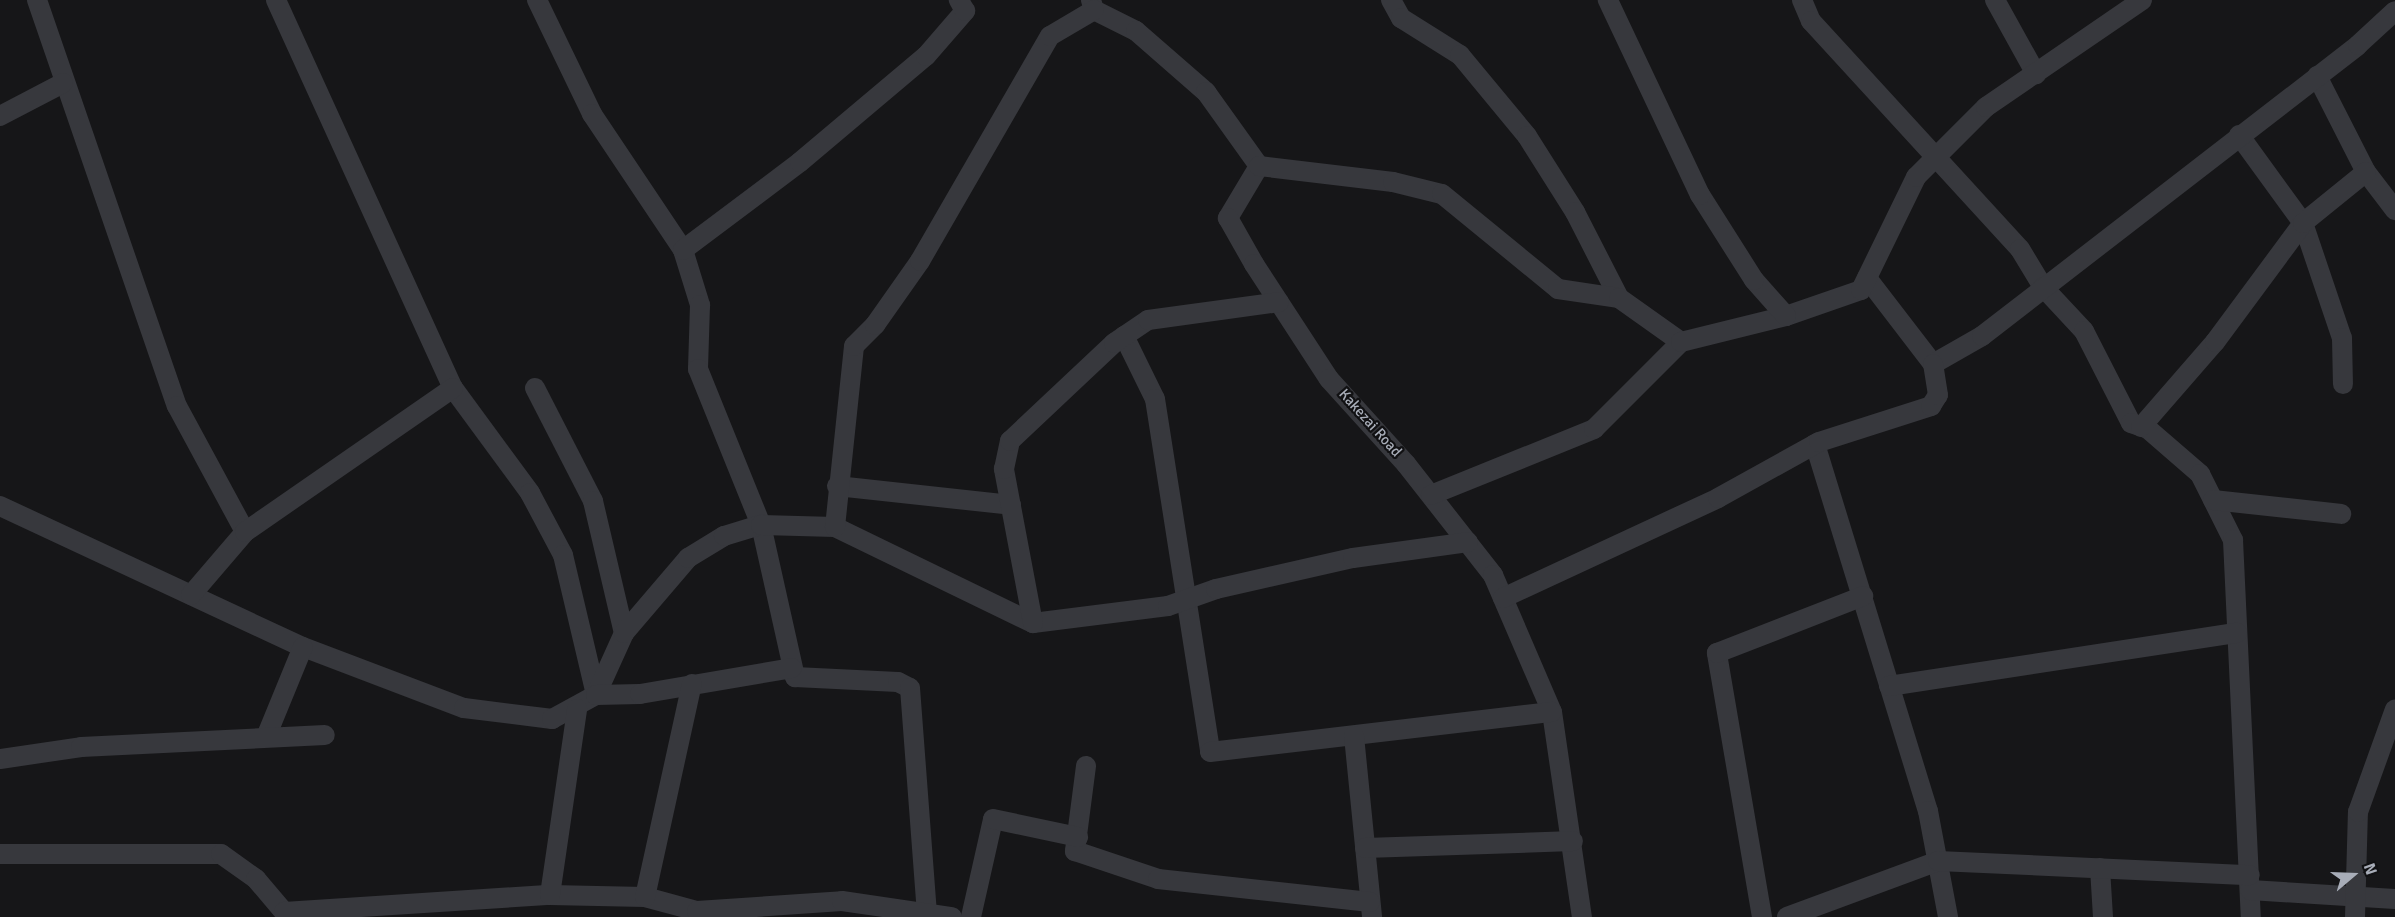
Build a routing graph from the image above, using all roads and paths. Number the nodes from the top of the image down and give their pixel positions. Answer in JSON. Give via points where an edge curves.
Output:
{"nodes":[{"id":1,"x":37,"y":0,"type":"edge"},
{"id":2,"x":276,"y":0,"type":"edge"},
{"id":3,"x":537,"y":0,"type":"edge"},
{"id":4,"x":959,"y":0,"type":"edge"},
{"id":5,"x":1391,"y":0,"type":"edge"},
{"id":6,"x":1608,"y":0,"type":"edge"},
{"id":7,"x":1802,"y":0,"type":"edge"},
{"id":8,"x":1995,"y":0,"type":"edge"},
{"id":9,"x":2142,"y":0,"type":"edge"},
{"id":10,"x":1093,"y":5,"type":"edge"},
{"id":11,"x":2395,"y":11,"type":"edge"},
{"id":12,"x":2036,"y":74,"type":"junction"},
{"id":13,"x":2317,"y":76,"type":"junction"},
{"id":14,"x":63,"y":83,"type":"junction"},
{"id":15,"x":0,"y":116,"type":"edge"},
{"id":16,"x":2239,"y":135,"type":"junction"},
{"id":17,"x":1934,"y":159,"type":"junction"},
{"id":18,"x":1259,"y":166,"type":"junction"},
{"id":19,"x":2366,"y":172,"type":"junction"},
{"id":20,"x":2395,"y":210,"type":"edge"},
{"id":21,"x":2303,"y":223,"type":"junction"},
{"id":22,"x":683,"y":250,"type":"junction"},
{"id":23,"x":1867,"y":278,"type":"junction"},
{"id":24,"x":2043,"y":287,"type":"junction"},
{"id":25,"x":1619,"y":298,"type":"junction"},
{"id":26,"x":1279,"y":302,"type":"junction"},
{"id":27,"x":1786,"y":316,"type":"junction"},
{"id":28,"x":1125,"y":336,"type":"junction"},
{"id":29,"x":1681,"y":342,"type":"junction"},
{"id":30,"x":1933,"y":364,"type":"junction"},
{"id":31,"x":2343,"y":384,"type":"dead end"},
{"id":32,"x":453,"y":388,"type":"junction"},
{"id":33,"x":535,"y":388,"type":"dead end"},
{"id":34,"x":2141,"y":427,"type":"junction"},
{"id":35,"x":1815,"y":444,"type":"junction"},
{"id":36,"x":837,"y":486,"type":"junction"},
{"id":37,"x":1431,"y":495,"type":"junction"},
{"id":38,"x":2213,"y":500,"type":"junction"},
{"id":39,"x":1011,"y":505,"type":"junction"},
{"id":40,"x":0,"y":507,"type":"edge"},
{"id":41,"x":2341,"y":514,"type":"dead end"},
{"id":42,"x":761,"y":525,"type":"junction"},
{"id":43,"x":835,"y":527,"type":"junction"},
{"id":44,"x":245,"y":532,"type":"junction"},
{"id":45,"x":1468,"y":542,"type":"junction"},
{"id":46,"x":191,"y":595,"type":"junction"},
{"id":47,"x":1863,"y":596,"type":"junction"},
{"id":48,"x":1189,"y":598,"type":"junction"},
{"id":49,"x":1503,"y":598,"type":"junction"},
{"id":50,"x":1033,"y":623,"type":"junction"},
{"id":51,"x":624,"y":633,"type":"junction"},
{"id":52,"x":2237,"y":633,"type":"junction"},
{"id":53,"x":303,"y":647,"type":"junction"},
{"id":54,"x":792,"y":668,"type":"junction"},
{"id":55,"x":692,"y":684,"type":"junction"},
{"id":56,"x":1889,"y":686,"type":"junction"},
{"id":57,"x":596,"y":694,"type":"junction"},
{"id":58,"x":577,"y":709,"type":"junction"},
{"id":59,"x":2395,"y":709,"type":"edge"},
{"id":60,"x":1552,"y":712,"type":"junction"},
{"id":61,"x":325,"y":735,"type":"dead end"},
{"id":62,"x":1354,"y":736,"type":"junction"},
{"id":63,"x":266,"y":737,"type":"junction"},
{"id":64,"x":0,"y":759,"type":"edge"},
{"id":65,"x":1086,"y":766,"type":"dead end"},
{"id":66,"x":1078,"y":837,"type":"junction"},
{"id":67,"x":1573,"y":841,"type":"junction"},
{"id":68,"x":1365,"y":848,"type":"junction"},
{"id":69,"x":0,"y":854,"type":"edge"},
{"id":70,"x":1938,"y":861,"type":"junction"},
{"id":71,"x":2100,"y":868,"type":"junction"},
{"id":72,"x":2250,"y":882,"type":"junction"},
{"id":73,"x":2356,"y":894,"type":"junction"},
{"id":74,"x":550,"y":895,"type":"junction"},
{"id":75,"x":645,"y":897,"type":"junction"},
{"id":76,"x":2395,"y":899,"type":"edge"},
{"id":77,"x":1371,"y":909,"type":"edge"},
{"id":78,"x":429,"y":910,"type":"edge"},
{"id":79,"x":800,"y":910,"type":"edge"},
{"id":80,"x":678,"y":912,"type":"edge"},
{"id":81,"x":927,"y":914,"type":"junction"},
{"id":82,"x":952,"y":917,"type":"edge"},
{"id":83,"x":971,"y":917,"type":"edge"},
{"id":84,"x":1582,"y":917,"type":"edge"},
{"id":85,"x":1762,"y":917,"type":"edge"},
{"id":86,"x":1787,"y":917,"type":"edge"},
{"id":87,"x":1948,"y":917,"type":"edge"},
{"id":88,"x":2103,"y":917,"type":"edge"},
{"id":89,"x":2252,"y":917,"type":"edge"},
{"id":90,"x":2355,"y":917,"type":"edge"}],
"edges":[{"from":1,"to":14,"type":"street"},
{"from":2,"to":32,"type":"street"},
{"from":3,"to":22,"type":"street","via":[[592,114]]},
{"from":4,"to":22,"type":"street","via":[[965,11],[926,56],[800,162]]},
{"from":5,"to":25,"type":"street","via":[[1401,18],[1460,55],[1527,136],[1575,212]]},
{"from":6,"to":27,"type":"street","via":[[1700,195],[1754,280]]},
{"from":7,"to":17,"type":"street","via":[[1811,21]]},
{"from":8,"to":12,"type":"street"},
{"from":9,"to":12,"type":"street"},
{"from":10,"to":18,"type":"street","via":[[1136,31],[1206,92]]},
{"from":10,"to":36,"type":"street","via":[[1050,36],[920,261],[875,325],[854,346]]},
{"from":11,"to":13,"type":"street"},
{"from":12,"to":17,"type":"street","via":[[1986,107]]},
{"from":13,"to":16,"type":"street"},
{"from":13,"to":19,"type":"street"},
{"from":14,"to":15,"type":"street"},
{"from":14,"to":44,"type":"street","via":[[177,406]]},
{"from":16,"to":21,"type":"street"},
{"from":16,"to":24,"type":"street"},
{"from":17,"to":23,"type":"street","via":[[1916,177]]},
{"from":17,"to":24,"type":"street","via":[[2020,249]]},
{"from":18,"to":25,"type":"street","via":[[1393,182],[1442,194],[1558,289]]},
{"from":18,"to":26,"type":"street","name":"Kakezai Road","via":[[1228,218]]},
{"from":19,"to":20,"type":"street"},
{"from":19,"to":21,"type":"street"},
{"from":21,"to":31,"type":"street","via":[[2342,338]]},
{"from":21,"to":34,"type":"street","via":[[2215,342]]},
{"from":22,"to":42,"type":"street","via":[[700,306],[698,369]]},
{"from":23,"to":27,"type":"street","via":[[1861,290]]},
{"from":23,"to":30,"type":"street"},
{"from":24,"to":30,"type":"street","via":[[1982,336]]},
{"from":24,"to":34,"type":"street","via":[[2084,331],[2131,423]]},
{"from":25,"to":29,"type":"street"},
{"from":26,"to":28,"type":"street","via":[[1148,320]]},
{"from":26,"to":37,"type":"street","name":"Kakezai Road","via":[[1329,379]]},
{"from":27,"to":29,"type":"street"},
{"from":28,"to":39,"type":"street","via":[[1010,441],[1004,469]]},
{"from":28,"to":48,"type":"street","via":[[1155,399]]},
{"from":29,"to":37,"type":"street","via":[[1594,429]]},
{"from":30,"to":35,"type":"street","via":[[1938,395],[1931,406]]},
{"from":32,"to":44,"type":"street"},
{"from":32,"to":57,"type":"street","via":[[530,493],[563,555]]},
{"from":33,"to":51,"type":"street","via":[[593,501]]},
{"from":34,"to":38,"type":"street","via":[[2200,474]]},
{"from":35,"to":47,"type":"street"},
{"from":35,"to":49,"type":"street","via":[[1697,508]]},
{"from":36,"to":39,"type":"street"},
{"from":36,"to":43,"type":"street"},
{"from":37,"to":45,"type":"street","name":"Kakezai Road"},
{"from":38,"to":41,"type":"street"},
{"from":38,"to":52,"type":"street","via":[[2233,540]]},
{"from":39,"to":50,"type":"street"},
{"from":40,"to":46,"type":"street"},
{"from":42,"to":43,"type":"street"},
{"from":42,"to":51,"type":"street","via":[[724,536],[688,558]]},
{"from":42,"to":54,"type":"street"},
{"from":43,"to":50,"type":"street"},
{"from":44,"to":46,"type":"street"},
{"from":45,"to":48,"type":"street","via":[[1353,558]]},
{"from":45,"to":49,"type":"street","name":"Kakezai Road","via":[[1493,574]]},
{"from":46,"to":53,"type":"street"},
{"from":47,"to":56,"type":"street"},
{"from":47,"to":85,"type":"street","via":[[1717,653]]},
{"from":48,"to":50,"type":"street","via":[[1168,606]]},
{"from":48,"to":62,"type":"street","via":[[1210,752]]},
{"from":49,"to":60,"type":"street","name":"Kakezai Road"},
{"from":51,"to":57,"type":"street"},
{"from":52,"to":56,"type":"street"},
{"from":52,"to":72,"type":"street"},
{"from":53,"to":58,"type":"street","via":[[464,708],[552,719]]},
{"from":53,"to":63,"type":"street"},
{"from":54,"to":55,"type":"street"},
{"from":54,"to":81,"type":"street","via":[[795,677],[898,682],[909,688]]},
{"from":55,"to":57,"type":"street","via":[[640,694]]},
{"from":55,"to":75,"type":"street"},
{"from":56,"to":70,"type":"street"},
{"from":57,"to":58,"type":"street"},
{"from":58,"to":74,"type":"street"},
{"from":59,"to":73,"type":"street","via":[[2358,812]]},
{"from":60,"to":62,"type":"street"},
{"from":60,"to":67,"type":"street","name":"Kakezai Road"},
{"from":61,"to":63,"type":"street"},
{"from":62,"to":68,"type":"street"},
{"from":63,"to":64,"type":"street","via":[[81,747]]},
{"from":65,"to":66,"type":"street"},
{"from":66,"to":77,"type":"street","via":[[1075,851],[1158,879]]},
{"from":66,"to":83,"type":"street","via":[[993,819]]},
{"from":67,"to":68,"type":"street"},
{"from":67,"to":84,"type":"street","name":"Kakezai Road"},
{"from":68,"to":77,"type":"street"},
{"from":69,"to":78,"type":"street","via":[[221,854],[256,879],[284,912]]},
{"from":70,"to":71,"type":"street"},
{"from":70,"to":86,"type":"street"},
{"from":70,"to":87,"type":"street"},
{"from":71,"to":72,"type":"street"},
{"from":71,"to":88,"type":"street"},
{"from":72,"to":73,"type":"street"},
{"from":72,"to":89,"type":"street"},
{"from":73,"to":76,"type":"street"},
{"from":73,"to":90,"type":"street"},
{"from":74,"to":75,"type":"street"},
{"from":74,"to":78,"type":"street"},
{"from":75,"to":80,"type":"street"},
{"from":79,"to":80,"type":"street"},
{"from":79,"to":81,"type":"street","via":[[842,901]]},
{"from":81,"to":82,"type":"street"}]}
